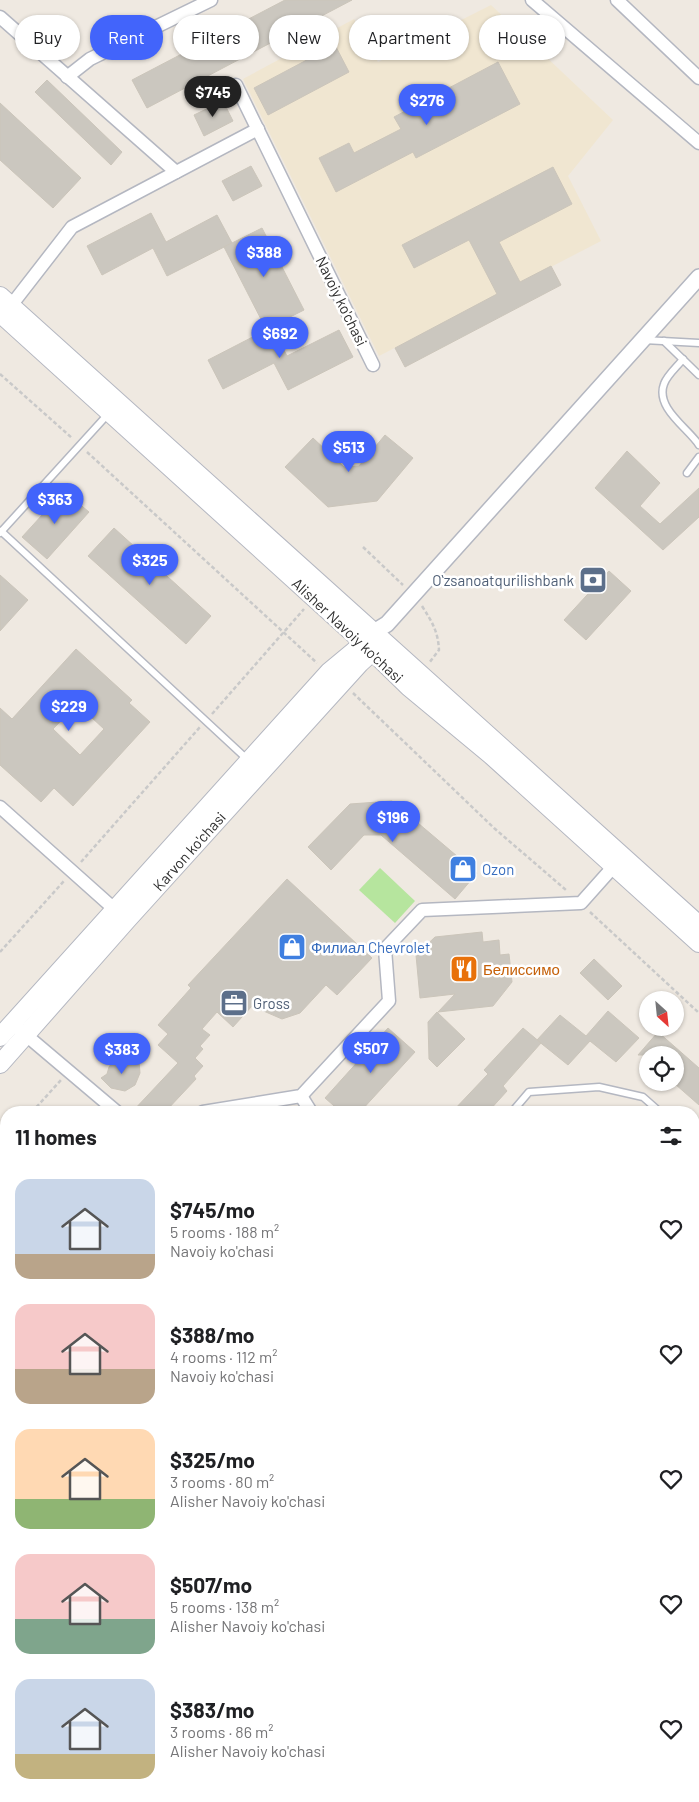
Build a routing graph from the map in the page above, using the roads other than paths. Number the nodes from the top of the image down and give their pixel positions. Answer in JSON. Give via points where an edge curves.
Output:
{"nodes":[{"id":1,"x":211,"y":0,"type":"edge"},
{"id":2,"x":532,"y":0,"type":"edge"},
{"id":3,"x":617,"y":0,"type":"edge"},
{"id":4,"x":0,"y":17,"type":"edge"},
{"id":5,"x":67,"y":76,"type":"junction"},
{"id":6,"x":699,"y":78,"type":"edge"},
{"id":7,"x":236,"y":85,"type":"dead end"},
{"id":8,"x":258,"y":129,"type":"junction"},
{"id":9,"x":699,"y":143,"type":"edge"},
{"id":10,"x":176,"y":172,"type":"junction"},
{"id":11,"x":699,"y":277,"type":"edge"},
{"id":12,"x":4,"y":308,"type":"edge"},
{"id":13,"x":642,"y":340,"type":"junction"},
{"id":14,"x":664,"y":341,"type":"junction"},
{"id":15,"x":699,"y":343,"type":"edge"},
{"id":16,"x":683,"y":359,"type":"junction"},
{"id":17,"x":373,"y":365,"type":"dead end"},
{"id":18,"x":699,"y":375,"type":"edge"},
{"id":19,"x":114,"y":407,"type":"junction"},
{"id":20,"x":699,"y":445,"type":"edge"},
{"id":21,"x":699,"y":457,"type":"edge"},
{"id":22,"x":687,"y":473,"type":"dead end"},
{"id":23,"x":1,"y":532,"type":"edge"},
{"id":24,"x":376,"y":638,"type":"junction"},
{"id":25,"x":249,"y":760,"type":"junction"},
{"id":26,"x":0,"y":807,"type":"edge"},
{"id":27,"x":614,"y":866,"type":"junction"},
{"id":28,"x":121,"y":915,"type":"junction"},
{"id":29,"x":699,"y":925,"type":"edge"},
{"id":30,"x":699,"y":943,"type":"edge"},
{"id":31,"x":12,"y":1024,"type":"junction"},
{"id":32,"x":26,"y":1035,"type":"junction"},
{"id":33,"x":0,"y":1037,"type":"edge"},
{"id":34,"x":0,"y":1064,"type":"edge"},
{"id":35,"x":301,"y":1096,"type":"junction"},
{"id":36,"x":110,"y":1106,"type":"edge"},
{"id":37,"x":240,"y":1106,"type":"edge"},
{"id":38,"x":307,"y":1106,"type":"edge"},
{"id":39,"x":517,"y":1106,"type":"edge"},
{"id":40,"x":653,"y":1106,"type":"edge"},
{"id":41,"x":383,"y":1802,"type":"edge"},
{"id":42,"x":425,"y":1802,"type":"edge"}],
"edges":[{"from":1,"to":5,"type":"street","via":[[90,59]]},
{"from":2,"to":9,"type":"street"},
{"from":3,"to":6,"type":"street"},
{"from":4,"to":5,"type":"street"},
{"from":5,"to":10,"type":"street"},
{"from":7,"to":8,"type":"street","name":"Navoiy ko'chasi"},
{"from":8,"to":10,"type":"street"},
{"from":8,"to":17,"type":"street","name":"Navoiy ko'chasi"},
{"from":10,"to":12,"type":"street","via":[[72,227]]},
{"from":11,"to":13,"type":"street"},
{"from":12,"to":19,"type":"main road","name":"Alisher Navoiy ko'chasi"},
{"from":13,"to":14,"type":"lane"},
{"from":13,"to":24,"type":"street"},
{"from":14,"to":15,"type":"lane"},
{"from":14,"to":16,"type":"lane"},
{"from":16,"to":18,"type":"lane"},
{"from":16,"to":20,"type":"lane","via":[[664,384],[663,394],[670,413]]},
{"from":19,"to":23,"type":"lane"},
{"from":19,"to":24,"type":"main road","name":"Alisher Navoiy ko'chasi"},
{"from":19,"to":24,"type":"main road","name":"Alisher Navoiy ko'chasi","via":[[314,598]]},
{"from":21,"to":22,"type":"lane"},
{"from":23,"to":25,"type":"lane"},
{"from":24,"to":25,"type":"main road","via":[[328,672]]},
{"from":24,"to":27,"type":"main road","name":"Alisher Navoiy ko'chasi","via":[[410,687]]},
{"from":24,"to":28,"type":"main road","name":"Karvon ko'chasi","via":[[360,663]]},
{"from":24,"to":29,"type":"main road","name":"Alisher Navoiy ko'chasi"},
{"from":25,"to":28,"type":"main road"},
{"from":26,"to":28,"type":"street"},
{"from":27,"to":30,"type":"main road","name":"Alisher Navoiy ko'chasi"},
{"from":27,"to":35,"type":"street","via":[[581,903],[422,910],[385,949],[389,1002]]},
{"from":28,"to":31,"type":"main road"},
{"from":28,"to":32,"type":"main road","name":"Karvon ko'chasi"},
{"from":31,"to":32,"type":"street"},
{"from":31,"to":33,"type":"main road"},
{"from":32,"to":34,"type":"main road","name":"Karvon ko'chasi"},
{"from":32,"to":36,"type":"street"},
{"from":35,"to":37,"type":"street"},
{"from":35,"to":38,"type":"street"},
{"from":39,"to":40,"type":"lane","via":[[528,1092],[598,1087],[642,1097]]},
{"from":41,"to":42,"type":"street"}]}
